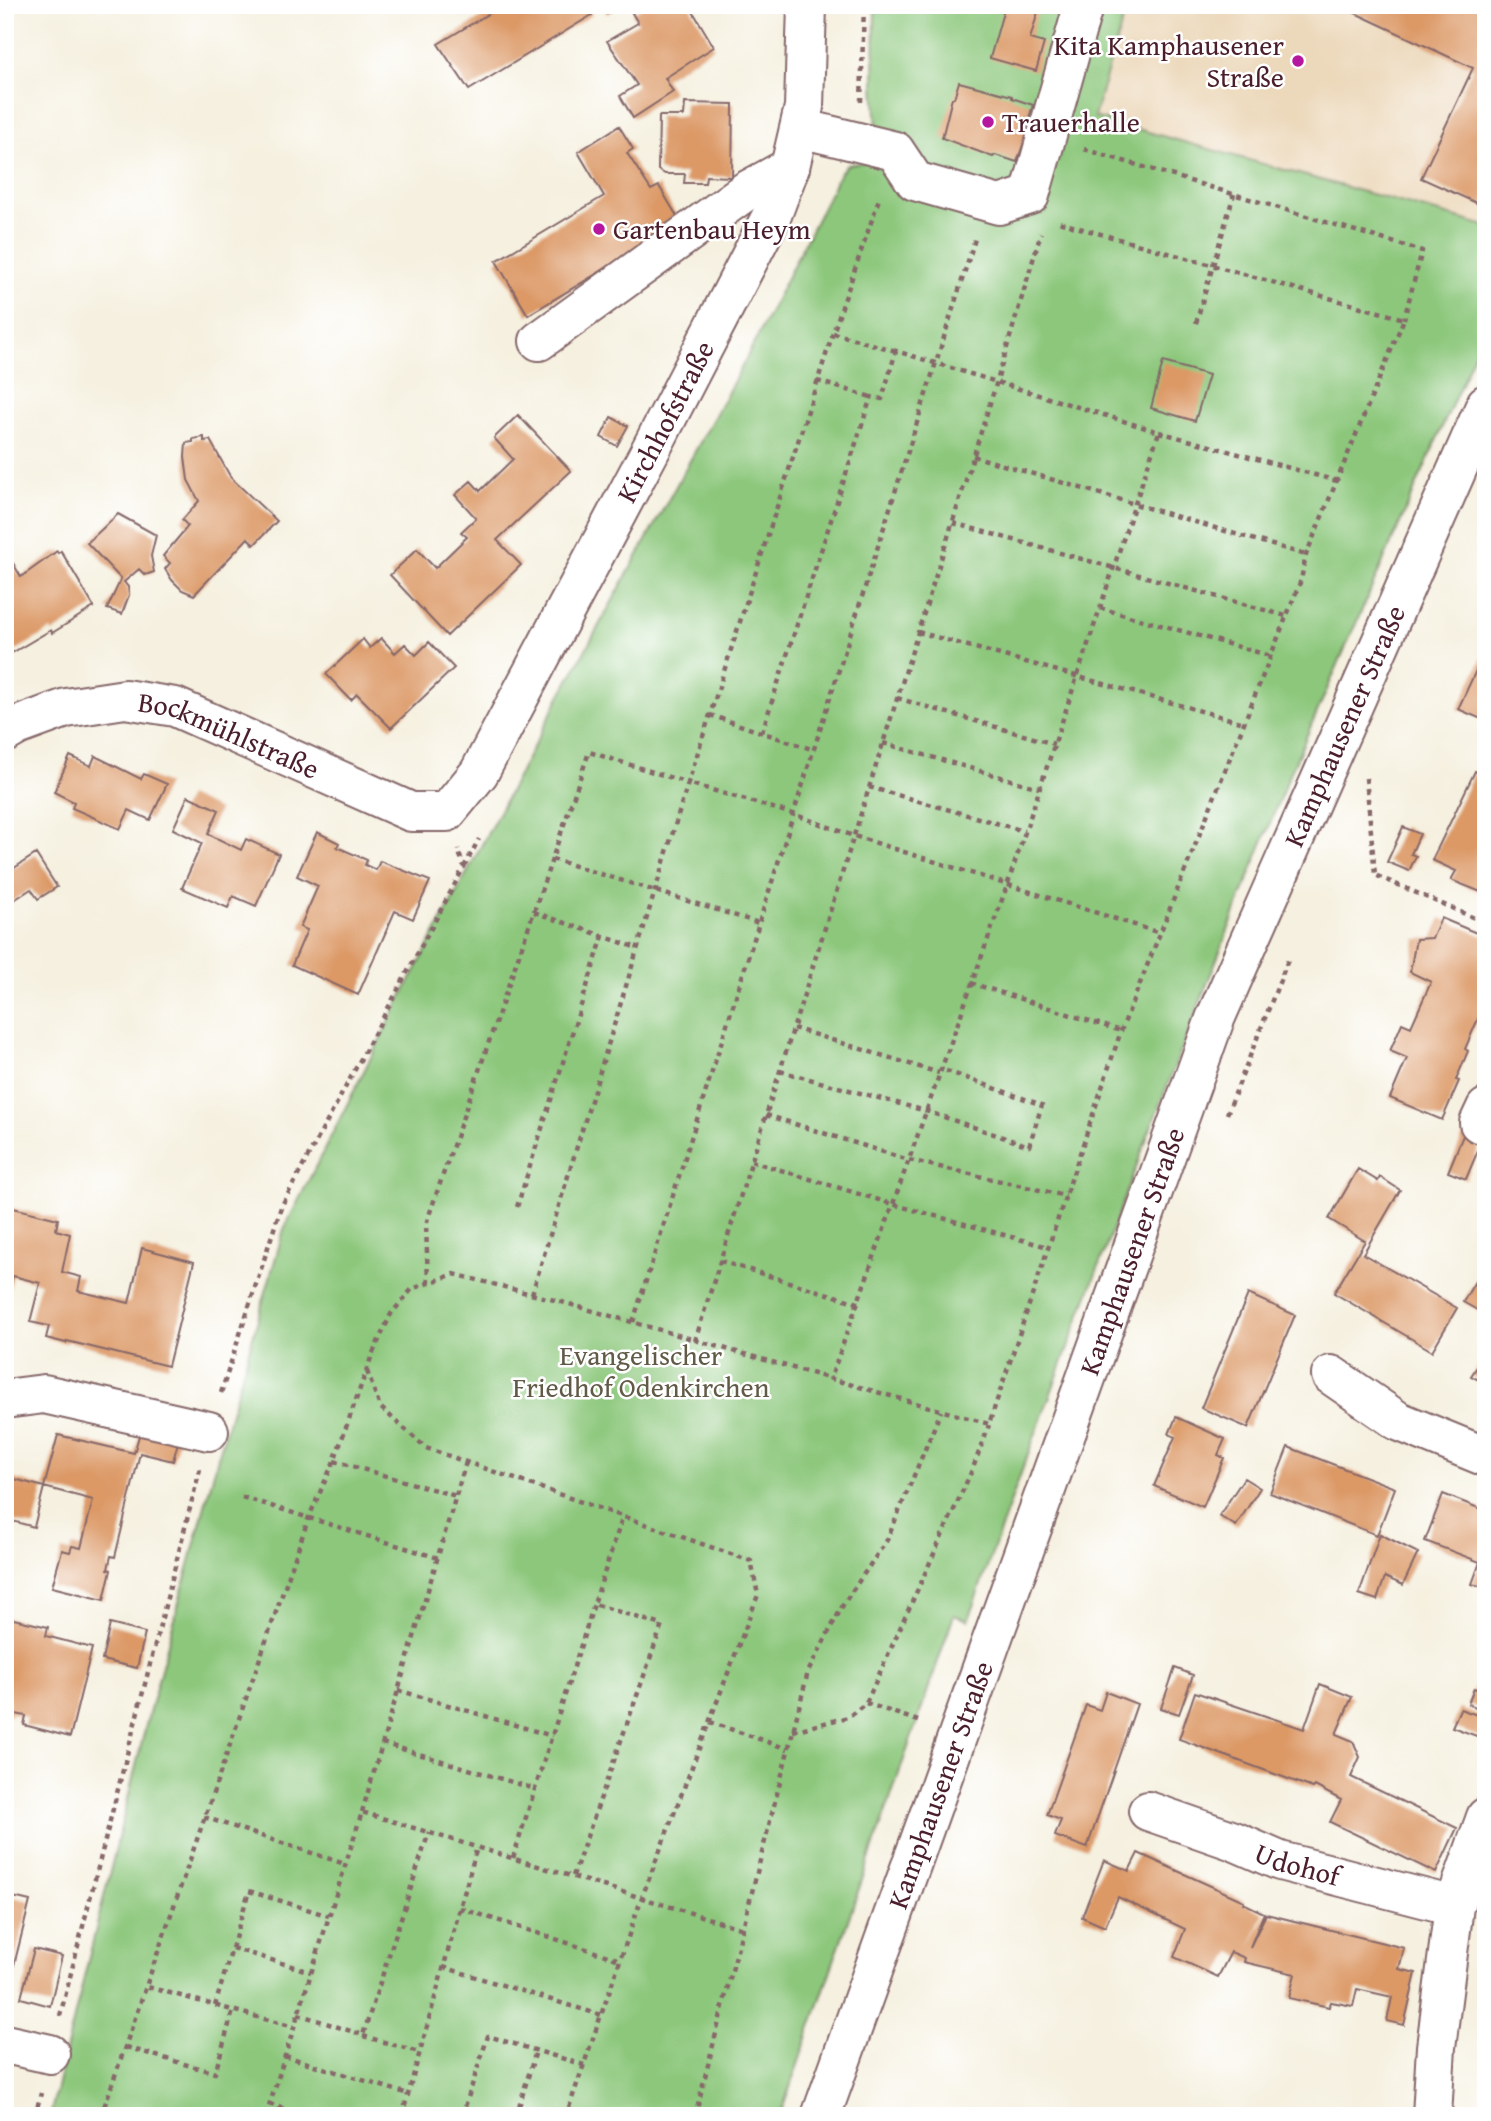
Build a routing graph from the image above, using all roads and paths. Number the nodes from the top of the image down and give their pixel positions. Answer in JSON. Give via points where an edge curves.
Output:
{"nodes":[{"id":1,"x":807,"y":5,"type":"edge"},
{"id":2,"x":864,"y":5,"type":"edge"},
{"id":3,"x":1083,"y":7,"type":"dead end"},
{"id":4,"x":800,"y":128,"type":"junction"},
{"id":5,"x":1047,"y":138,"type":"junction"},
{"id":6,"x":879,"y":147,"type":"junction"},
{"id":7,"x":790,"y":167,"type":"junction"},
{"id":8,"x":1234,"y":194,"type":"junction"},
{"id":9,"x":993,"y":204,"type":"junction"},
{"id":10,"x":1042,"y":232,"type":"dead end"},
{"id":11,"x":1212,"y":265,"type":"junction"},
{"id":12,"x":1404,"y":319,"type":"junction"},
{"id":13,"x":1196,"y":323,"type":"dead end"},
{"id":14,"x":833,"y":333,"type":"junction"},
{"id":15,"x":539,"y":341,"type":"dead end"},
{"id":16,"x":896,"y":351,"type":"junction"},
{"id":17,"x":936,"y":362,"type":"junction"},
{"id":18,"x":817,"y":381,"type":"junction"},
{"id":19,"x":997,"y":381,"type":"junction"},
{"id":20,"x":871,"y":397,"type":"junction"},
{"id":21,"x":1486,"y":404,"type":"edge"},
{"id":22,"x":1159,"y":432,"type":"junction"},
{"id":23,"x":974,"y":456,"type":"junction"},
{"id":24,"x":1337,"y":481,"type":"junction"},
{"id":25,"x":1135,"y":505,"type":"junction"},
{"id":26,"x":953,"y":523,"type":"junction"},
{"id":27,"x":1306,"y":555,"type":"junction"},
{"id":28,"x":1114,"y":567,"type":"junction"},
{"id":29,"x":1100,"y":608,"type":"junction"},
{"id":30,"x":1286,"y":616,"type":"junction"},
{"id":31,"x":918,"y":632,"type":"junction"},
{"id":32,"x":1270,"y":656,"type":"junction"},
{"id":33,"x":1076,"y":678,"type":"junction"},
{"id":34,"x":897,"y":698,"type":"junction"},
{"id":35,"x":710,"y":715,"type":"junction"},
{"id":36,"x":1244,"y":723,"type":"junction"},
{"id":37,"x":762,"y":732,"type":"junction"},
{"id":38,"x":5,"y":733,"type":"edge"},
{"id":39,"x":883,"y":743,"type":"junction"},
{"id":40,"x":1054,"y":744,"type":"junction"},
{"id":41,"x":814,"y":750,"type":"junction"},
{"id":42,"x":688,"y":783,"type":"junction"},
{"id":43,"x":869,"y":787,"type":"junction"},
{"id":44,"x":1360,"y":787,"type":"dead end"},
{"id":45,"x":1039,"y":788,"type":"junction"},
{"id":46,"x":447,"y":812,"type":"joint"},
{"id":47,"x":793,"y":814,"type":"junction"},
{"id":48,"x":1024,"y":831,"type":"junction"},
{"id":49,"x":854,"y":836,"type":"junction"},
{"id":50,"x":552,"y":859,"type":"junction"},
{"id":51,"x":1007,"y":883,"type":"junction"},
{"id":52,"x":655,"y":890,"type":"junction"},
{"id":53,"x":534,"y":912,"type":"junction"},
{"id":54,"x":760,"y":922,"type":"junction"},
{"id":55,"x":1486,"y":923,"type":"edge"},
{"id":56,"x":1160,"y":933,"type":"junction"},
{"id":57,"x":603,"y":936,"type":"junction"},
{"id":58,"x":637,"y":948,"type":"junction"},
{"id":59,"x":1291,"y":953,"type":"dead end"},
{"id":60,"x":971,"y":983,"type":"junction"},
{"id":61,"x":793,"y":1028,"type":"junction"},
{"id":62,"x":1121,"y":1031,"type":"junction"},
{"id":63,"x":780,"y":1070,"type":"junction"},
{"id":64,"x":940,"y":1071,"type":"junction"},
{"id":65,"x":926,"y":1111,"type":"junction"},
{"id":66,"x":766,"y":1115,"type":"junction"},
{"id":67,"x":1224,"y":1121,"type":"dead end"},
{"id":68,"x":909,"y":1160,"type":"junction"},
{"id":69,"x":751,"y":1161,"type":"junction"},
{"id":70,"x":1066,"y":1196,"type":"junction"},
{"id":71,"x":892,"y":1204,"type":"junction"},
{"id":72,"x":517,"y":1207,"type":"dead end"},
{"id":73,"x":1048,"y":1247,"type":"junction"},
{"id":74,"x":720,"y":1261,"type":"junction"},
{"id":75,"x":428,"y":1283,"type":"junction"},
{"id":76,"x":532,"y":1294,"type":"junction"},
{"id":77,"x":858,"y":1303,"type":"junction"},
{"id":78,"x":633,"y":1322,"type":"junction"},
{"id":79,"x":695,"y":1341,"type":"junction"},
{"id":80,"x":367,"y":1371,"type":"junction"},
{"id":81,"x":1331,"y":1375,"type":"dead end"},
{"id":82,"x":830,"y":1380,"type":"junction"},
{"id":83,"x":5,"y":1399,"type":"edge"},
{"id":84,"x":941,"y":1411,"type":"junction"},
{"id":85,"x":989,"y":1424,"type":"junction"},
{"id":86,"x":209,"y":1431,"type":"dead end"},
{"id":87,"x":1486,"y":1457,"type":"edge"},
{"id":88,"x":334,"y":1461,"type":"junction"},
{"id":89,"x":466,"y":1462,"type":"junction"},
{"id":90,"x":456,"y":1496,"type":"junction"},
{"id":91,"x":242,"y":1497,"type":"dead end"},
{"id":92,"x":623,"y":1516,"type":"junction"},
{"id":93,"x":309,"y":1517,"type":"junction"},
{"id":94,"x":438,"y":1558,"type":"junction"},
{"id":95,"x":594,"y":1604,"type":"junction"},
{"id":96,"x":398,"y":1690,"type":"junction"},
{"id":97,"x":710,"y":1722,"type":"junction"},
{"id":98,"x":793,"y":1731,"type":"junction"},
{"id":99,"x":552,"y":1736,"type":"junction"},
{"id":100,"x":382,"y":1742,"type":"junction"},
{"id":101,"x":788,"y":1749,"type":"junction"},
{"id":102,"x":535,"y":1788,"type":"junction"},
{"id":103,"x":1147,"y":1811,"type":"dead end"},
{"id":104,"x":362,"y":1812,"type":"junction"},
{"id":105,"x":204,"y":1817,"type":"junction"},
{"id":106,"x":1486,"y":1817,"type":"edge"},
{"id":107,"x":429,"y":1832,"type":"junction"},
{"id":108,"x":477,"y":1847,"type":"junction"},
{"id":109,"x":513,"y":1858,"type":"junction"},
{"id":110,"x":345,"y":1864,"type":"junction"},
{"id":111,"x":573,"y":1876,"type":"junction"},
{"id":112,"x":642,"y":1897,"type":"junction"},
{"id":113,"x":1454,"y":1906,"type":"junction"},
{"id":114,"x":460,"y":1908,"type":"junction"},
{"id":115,"x":329,"y":1916,"type":"junction"},
{"id":116,"x":743,"y":1929,"type":"junction"},
{"id":117,"x":232,"y":1948,"type":"junction"},
{"id":118,"x":620,"y":1960,"type":"junction"},
{"id":119,"x":443,"y":1967,"type":"junction"},
{"id":120,"x":311,"y":1972,"type":"junction"},
{"id":121,"x":148,"y":1987,"type":"junction"},
{"id":122,"x":215,"y":2006,"type":"junction"},
{"id":123,"x":233,"y":2011,"type":"junction"},
{"id":124,"x":298,"y":2014,"type":"junction"},
{"id":125,"x":601,"y":2015,"type":"junction"},
{"id":126,"x":294,"y":2027,"type":"junction"},
{"id":127,"x":363,"y":2035,"type":"junction"},
{"id":128,"x":5,"y":2044,"type":"edge"},
{"id":129,"x":126,"y":2046,"type":"junction"},
{"id":130,"x":536,"y":2051,"type":"junction"},
{"id":131,"x":419,"y":2052,"type":"junction"},
{"id":132,"x":50,"y":2054,"type":"dead end"},
{"id":133,"x":285,"y":2056,"type":"junction"},
{"id":134,"x":584,"y":2065,"type":"junction"},
{"id":135,"x":408,"y":2094,"type":"junction"},
{"id":136,"x":270,"y":2104,"type":"junction"},
{"id":137,"x":568,"y":2115,"type":"edge"},
{"id":138,"x":101,"y":2116,"type":"edge"},
{"id":139,"x":266,"y":2116,"type":"edge"},
{"id":140,"x":307,"y":2116,"type":"edge"},
{"id":141,"x":402,"y":2116,"type":"edge"},
{"id":142,"x":462,"y":2116,"type":"edge"},
{"id":143,"x":516,"y":2116,"type":"edge"},
{"id":144,"x":695,"y":2116,"type":"edge"},
{"id":145,"x":821,"y":2116,"type":"edge"},
{"id":146,"x":1432,"y":2116,"type":"edge"}],
"edges":[{"from":1,"to":4,"type":"street","name":"Kirchhofstraße"},
{"from":2,"to":6,"type":"path","via":[[861,98]]},
{"from":3,"to":5,"type":"street"},
{"from":4,"to":6,"type":"street"},
{"from":4,"to":7,"type":"street","name":"Kirchhofstraße"},
{"from":5,"to":8,"type":"path"},
{"from":5,"to":9,"type":"street","via":[[1030,195]]},
{"from":6,"to":9,"type":"street","via":[[915,181]]},
{"from":6,"to":14,"type":"path"},
{"from":7,"to":15,"type":"street","via":[[746,191]]},
{"from":7,"to":46,"type":"street","name":"Kirchhofstraße","via":[[772,215],[479,773]]},
{"from":8,"to":11,"type":"path"},
{"from":8,"to":12,"type":"path","via":[[1422,251]]},
{"from":9,"to":11,"type":"path"},
{"from":9,"to":17,"type":"path"},
{"from":10,"to":19,"type":"path"},
{"from":11,"to":12,"type":"path"},
{"from":11,"to":13,"type":"path"},
{"from":12,"to":24,"type":"path"},
{"from":14,"to":16,"type":"path"},
{"from":14,"to":18,"type":"path"},
{"from":16,"to":17,"type":"path"},
{"from":16,"to":20,"type":"path","via":[[882,399]]},
{"from":17,"to":19,"type":"path"},
{"from":17,"to":41,"type":"path"},
{"from":18,"to":20,"type":"path"},
{"from":18,"to":35,"type":"path"},
{"from":19,"to":22,"type":"path"},
{"from":19,"to":23,"type":"path"},
{"from":20,"to":37,"type":"path"},
{"from":21,"to":145,"type":"street","name":"Kamphausener Straße","via":[[1215,1018]]},
{"from":22,"to":24,"type":"path"},
{"from":22,"to":25,"type":"path"},
{"from":23,"to":25,"type":"path"},
{"from":23,"to":26,"type":"path"},
{"from":24,"to":27,"type":"path"},
{"from":25,"to":27,"type":"path"},
{"from":25,"to":28,"type":"path"},
{"from":26,"to":28,"type":"path"},
{"from":26,"to":31,"type":"path"},
{"from":27,"to":30,"type":"path"},
{"from":28,"to":29,"type":"path"},
{"from":28,"to":30,"type":"path"},
{"from":29,"to":32,"type":"path"},
{"from":29,"to":33,"type":"path"},
{"from":30,"to":32,"type":"path"},
{"from":31,"to":33,"type":"path"},
{"from":31,"to":34,"type":"path"},
{"from":32,"to":36,"type":"path"},
{"from":33,"to":36,"type":"path"},
{"from":33,"to":40,"type":"path"},
{"from":34,"to":39,"type":"path"},
{"from":34,"to":40,"type":"path"},
{"from":35,"to":37,"type":"path"},
{"from":35,"to":42,"type":"path"},
{"from":36,"to":56,"type":"path"},
{"from":37,"to":41,"type":"path"},
{"from":38,"to":46,"type":"street","name":"Bockmühlstraße","via":[[66,708],[125,699],[175,707],[411,811]]},
{"from":39,"to":43,"type":"path"},
{"from":39,"to":45,"type":"path"},
{"from":40,"to":45,"type":"path"},
{"from":41,"to":47,"type":"path"},
{"from":42,"to":47,"type":"path"},
{"from":42,"to":50,"type":"path","via":[[589,752]]},
{"from":42,"to":52,"type":"path"},
{"from":43,"to":48,"type":"path"},
{"from":43,"to":49,"type":"path"},
{"from":44,"to":55,"type":"path","via":[[1366,774],[1375,875]]},
{"from":45,"to":48,"type":"path"},
{"from":47,"to":49,"type":"path"},
{"from":47,"to":54,"type":"path"},
{"from":48,"to":51,"type":"path"},
{"from":49,"to":51,"type":"path"},
{"from":49,"to":61,"type":"path"},
{"from":50,"to":52,"type":"path"},
{"from":50,"to":53,"type":"path"},
{"from":51,"to":56,"type":"path"},
{"from":51,"to":60,"type":"path"},
{"from":52,"to":54,"type":"path"},
{"from":52,"to":58,"type":"path"},
{"from":53,"to":57,"type":"path"},
{"from":53,"to":75,"type":"path","via":[[426,1224]]},
{"from":54,"to":78,"type":"path"},
{"from":56,"to":62,"type":"path"},
{"from":57,"to":58,"type":"path"},
{"from":57,"to":72,"type":"path"},
{"from":58,"to":76,"type":"path"},
{"from":59,"to":67,"type":"path"},
{"from":60,"to":62,"type":"path"},
{"from":60,"to":64,"type":"path"},
{"from":61,"to":63,"type":"path"},
{"from":61,"to":64,"type":"path"},
{"from":62,"to":70,"type":"path"},
{"from":63,"to":65,"type":"path"},
{"from":63,"to":66,"type":"path"},
{"from":64,"to":65,"type":"path"},
{"from":64,"to":65,"type":"path","via":[[1042,1105],[1029,1146]]},
{"from":65,"to":68,"type":"path"},
{"from":66,"to":68,"type":"path"},
{"from":66,"to":69,"type":"path"},
{"from":68,"to":70,"type":"path"},
{"from":68,"to":71,"type":"path"},
{"from":69,"to":71,"type":"path"},
{"from":69,"to":74,"type":"path"},
{"from":70,"to":73,"type":"path"},
{"from":71,"to":73,"type":"path"},
{"from":71,"to":77,"type":"path"},
{"from":73,"to":85,"type":"path"},
{"from":74,"to":77,"type":"path"},
{"from":74,"to":79,"type":"path"},
{"from":75,"to":76,"type":"path","via":[[454,1274]]},
{"from":75,"to":80,"type":"path","via":[[412,1289],[391,1314]]},
{"from":76,"to":78,"type":"path"},
{"from":77,"to":82,"type":"path"},
{"from":78,"to":79,"type":"path"},
{"from":79,"to":82,"type":"path"},
{"from":80,"to":88,"type":"path"},
{"from":80,"to":89,"type":"path","via":[[380,1407],[426,1448]]},
{"from":81,"to":87,"type":"street","via":[[1398,1421]]},
{"from":82,"to":84,"type":"path"},
{"from":83,"to":86,"type":"street","via":[[44,1394]]},
{"from":84,"to":85,"type":"path"},
{"from":84,"to":98,"type":"path","via":[[887,1540],[844,1603],[808,1672]]},
{"from":85,"to":98,"type":"path","via":[[866,1703],[848,1717]]},
{"from":88,"to":90,"type":"path"},
{"from":88,"to":93,"type":"path"},
{"from":89,"to":90,"type":"path"},
{"from":89,"to":92,"type":"path"},
{"from":90,"to":94,"type":"path"},
{"from":91,"to":93,"type":"path"},
{"from":92,"to":95,"type":"path"},
{"from":92,"to":97,"type":"path","via":[[751,1561],[758,1595]]},
{"from":93,"to":94,"type":"path"},
{"from":93,"to":105,"type":"path"},
{"from":94,"to":96,"type":"path"},
{"from":95,"to":99,"type":"path"},
{"from":95,"to":111,"type":"path","via":[[662,1625]]},
{"from":96,"to":99,"type":"path"},
{"from":96,"to":100,"type":"path"},
{"from":97,"to":101,"type":"path"},
{"from":97,"to":112,"type":"path"},
{"from":98,"to":101,"type":"path"},
{"from":99,"to":102,"type":"path"},
{"from":100,"to":102,"type":"path"},
{"from":100,"to":104,"type":"path"},
{"from":101,"to":116,"type":"path"},
{"from":102,"to":109,"type":"path"},
{"from":103,"to":113,"type":"street","name":"Udohof","via":[[1280,1861]]},
{"from":104,"to":107,"type":"path"},
{"from":104,"to":110,"type":"path"},
{"from":105,"to":110,"type":"path"},
{"from":105,"to":121,"type":"path"},
{"from":106,"to":113,"type":"street"},
{"from":107,"to":108,"type":"path"},
{"from":107,"to":127,"type":"path"},
{"from":108,"to":109,"type":"path"},
{"from":108,"to":114,"type":"path"},
{"from":109,"to":111,"type":"path"},
{"from":110,"to":115,"type":"path"},
{"from":111,"to":112,"type":"path"},
{"from":112,"to":116,"type":"path"},
{"from":112,"to":118,"type":"path"},
{"from":113,"to":146,"type":"street"},
{"from":114,"to":118,"type":"path"},
{"from":114,"to":119,"type":"path"},
{"from":115,"to":117,"type":"path","via":[[250,1891]]},
{"from":115,"to":120,"type":"path"},
{"from":116,"to":144,"type":"path"},
{"from":117,"to":120,"type":"path"},
{"from":117,"to":122,"type":"path"},
{"from":118,"to":125,"type":"path"},
{"from":119,"to":125,"type":"path"},
{"from":119,"to":131,"type":"path"},
{"from":120,"to":124,"type":"path"},
{"from":121,"to":122,"type":"path"},
{"from":121,"to":129,"type":"path"},
{"from":122,"to":123,"type":"path"},
{"from":123,"to":126,"type":"path"},
{"from":123,"to":129,"type":"path","via":[[215,2073]]},
{"from":124,"to":126,"type":"path"},
{"from":124,"to":127,"type":"path"},
{"from":125,"to":134,"type":"path"},
{"from":126,"to":133,"type":"path"},
{"from":127,"to":131,"type":"path"},
{"from":128,"to":132,"type":"street"},
{"from":129,"to":138,"type":"path"},
{"from":130,"to":134,"type":"path"},
{"from":130,"to":142,"type":"path","via":[[488,2036]]},
{"from":130,"to":143,"type":"path"},
{"from":131,"to":135,"type":"path"},
{"from":133,"to":135,"type":"path"},
{"from":133,"to":136,"type":"path"},
{"from":134,"to":137,"type":"path"},
{"from":135,"to":141,"type":"path"},
{"from":136,"to":139,"type":"path"},
{"from":136,"to":140,"type":"path"}]}
